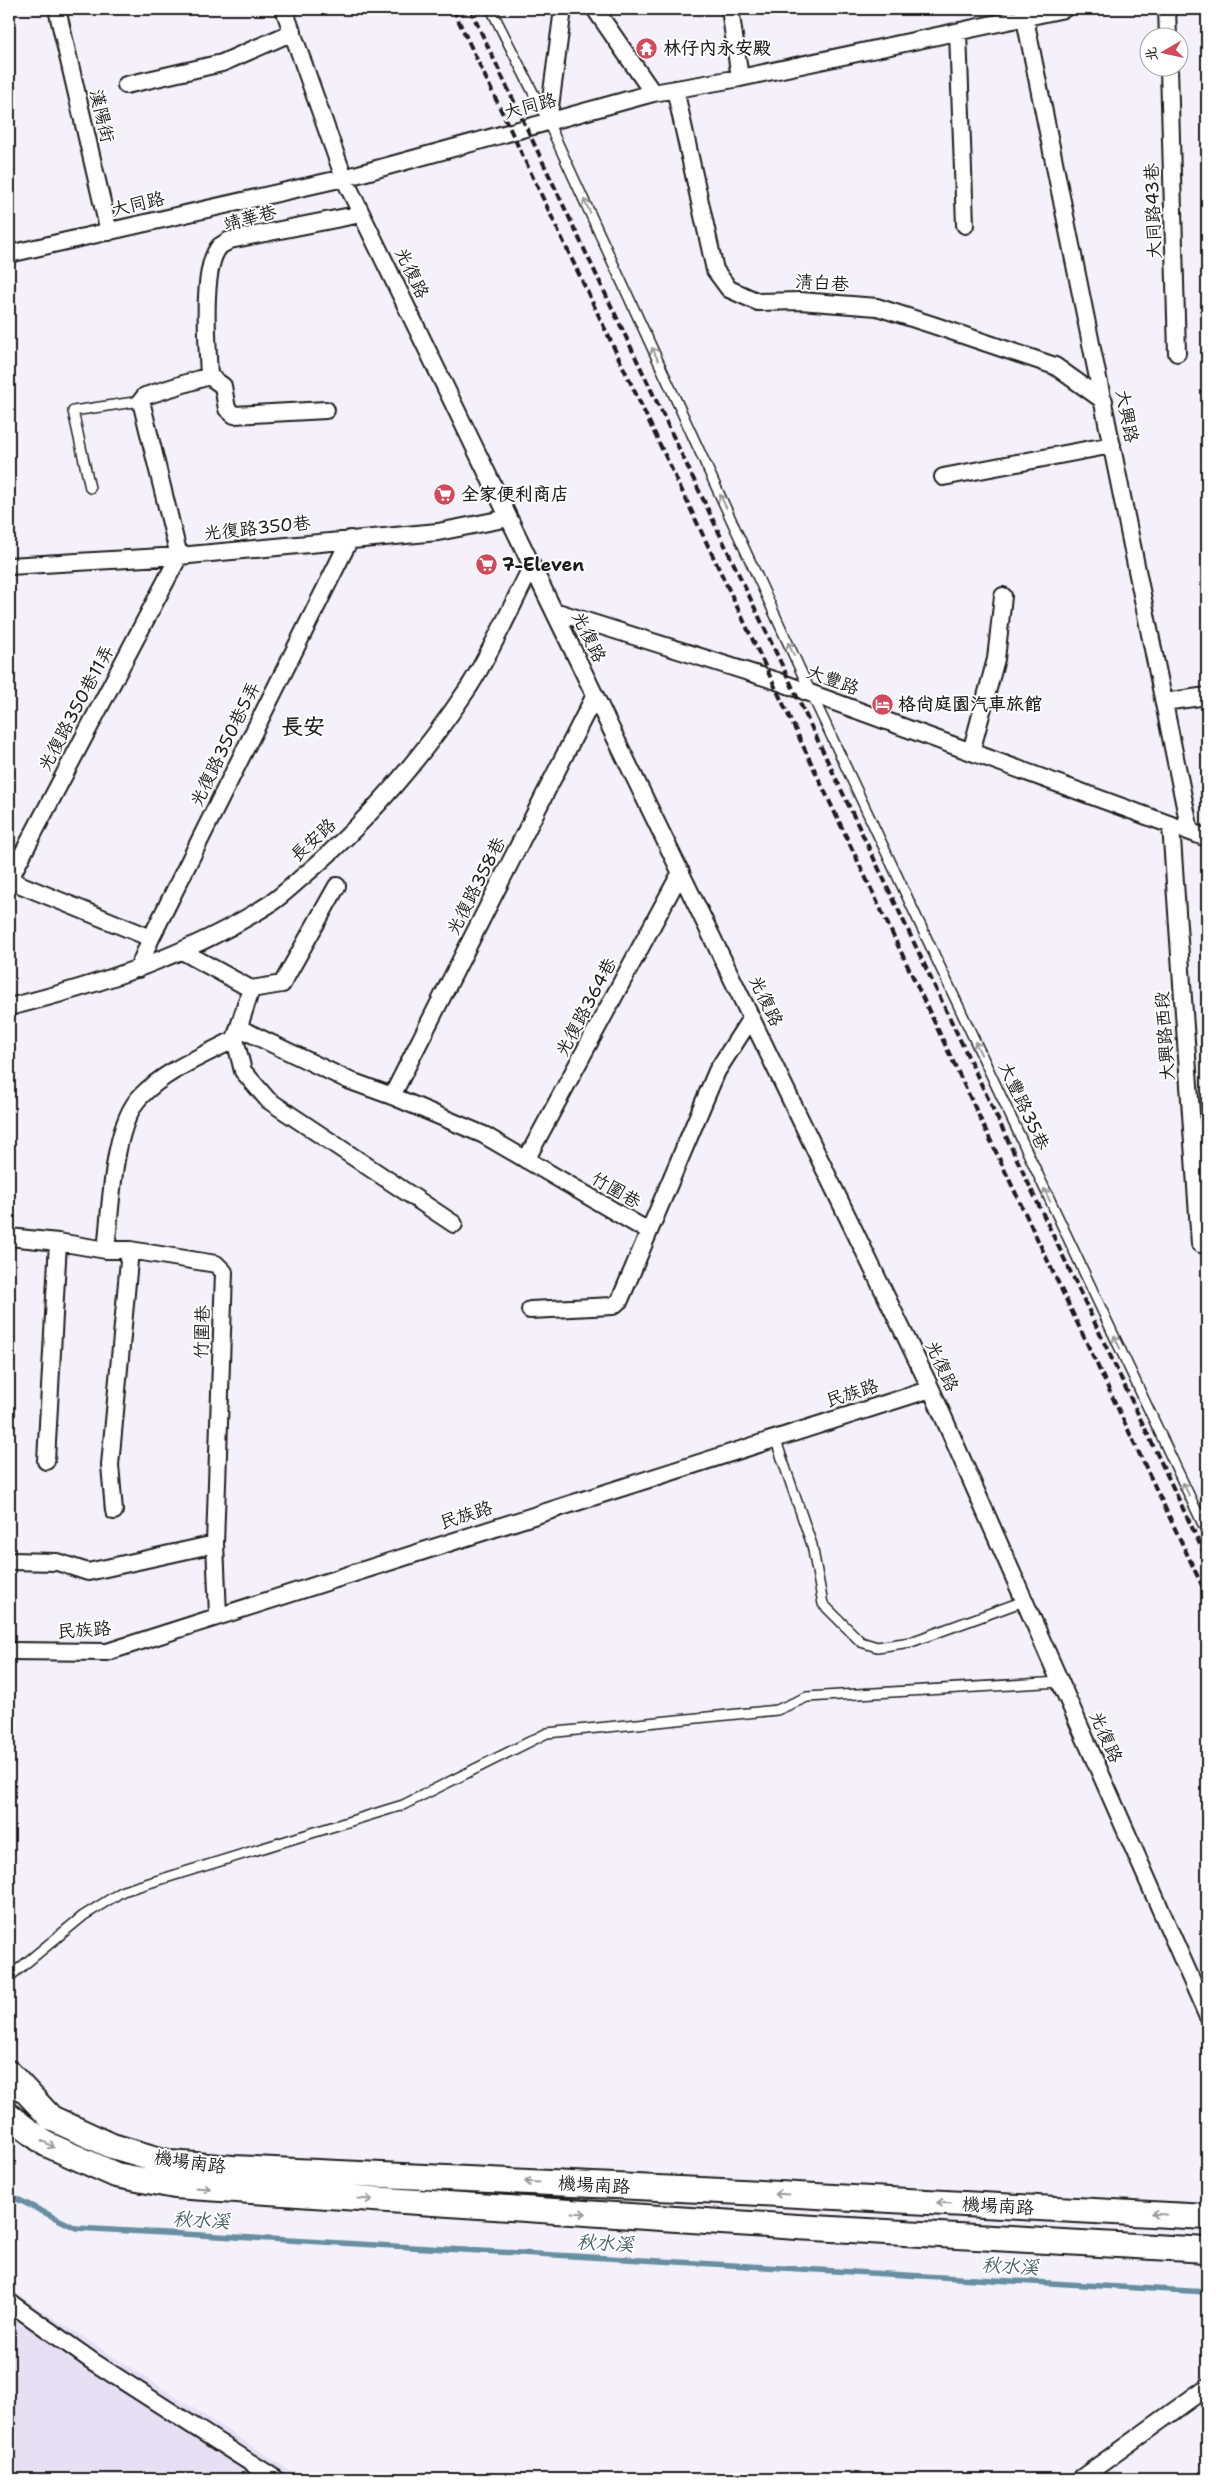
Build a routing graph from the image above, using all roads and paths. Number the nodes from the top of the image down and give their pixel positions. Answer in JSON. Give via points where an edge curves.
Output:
{"nodes":[{"id":1,"x":57,"y":9,"type":"edge"},
{"id":2,"x":284,"y":9,"type":"edge"},
{"id":3,"x":491,"y":9,"type":"edge"},
{"id":4,"x":563,"y":9,"type":"edge"},
{"id":5,"x":595,"y":9,"type":"edge"},
{"id":6,"x":730,"y":9,"type":"edge"},
{"id":7,"x":1064,"y":9,"type":"edge"},
{"id":8,"x":1167,"y":9,"type":"edge"},
{"id":9,"x":1024,"y":13,"type":"edge"},
{"id":10,"x":1168,"y":28,"type":"edge"},
{"id":11,"x":293,"y":32,"type":"junction"},
{"id":12,"x":958,"y":32,"type":"junction"},
{"id":13,"x":740,"y":78,"type":"junction"},
{"id":14,"x":1169,"y":78,"type":"edge"},
{"id":15,"x":126,"y":85,"type":"dead end"},
{"id":16,"x":675,"y":89,"type":"junction"},
{"id":17,"x":654,"y":93,"type":"junction"},
{"id":18,"x":548,"y":122,"type":"junction"},
{"id":19,"x":344,"y":178,"type":"junction"},
{"id":20,"x":361,"y":214,"type":"junction"},
{"id":21,"x":965,"y":225,"type":"dead end"},
{"id":22,"x":109,"y":232,"type":"junction"},
{"id":23,"x":9,"y":254,"type":"edge"},
{"id":24,"x":1177,"y":353,"type":"dead end"},
{"id":25,"x":209,"y":376,"type":"junction"},
{"id":26,"x":141,"y":401,"type":"junction"},
{"id":27,"x":1104,"y":401,"type":"junction"},
{"id":28,"x":326,"y":410,"type":"dead end"},
{"id":29,"x":1112,"y":445,"type":"junction"},
{"id":30,"x":943,"y":477,"type":"dead end"},
{"id":31,"x":90,"y":488,"type":"dead end"},
{"id":32,"x":508,"y":518,"type":"junction"},
{"id":33,"x":350,"y":539,"type":"junction"},
{"id":34,"x":179,"y":556,"type":"junction"},
{"id":35,"x":9,"y":566,"type":"edge"},
{"id":36,"x":532,"y":566,"type":"junction"},
{"id":37,"x":1003,"y":596,"type":"dead end"},
{"id":38,"x":554,"y":611,"type":"junction"},
{"id":39,"x":811,"y":694,"type":"junction"},
{"id":40,"x":594,"y":695,"type":"junction"},
{"id":41,"x":1207,"y":696,"type":"edge"},
{"id":42,"x":1164,"y":702,"type":"junction"},
{"id":43,"x":971,"y":752,"type":"junction"},
{"id":44,"x":1170,"y":825,"type":"junction"},
{"id":45,"x":1190,"y":831,"type":"junction"},
{"id":46,"x":1207,"y":838,"type":"edge"},
{"id":47,"x":681,"y":872,"type":"junction"},
{"id":48,"x":9,"y":880,"type":"edge"},
{"id":49,"x":337,"y":886,"type":"dead end"},
{"id":50,"x":151,"y":938,"type":"junction"},
{"id":51,"x":182,"y":951,"type":"junction"},
{"id":52,"x":138,"y":968,"type":"junction"},
{"id":53,"x":250,"y":990,"type":"junction"},
{"id":54,"x":9,"y":1007,"type":"edge"},
{"id":55,"x":751,"y":1018,"type":"junction"},
{"id":56,"x":237,"y":1034,"type":"junction"},
{"id":57,"x":392,"y":1096,"type":"junction"},
{"id":58,"x":526,"y":1160,"type":"junction"},
{"id":59,"x":454,"y":1224,"type":"dead end"},
{"id":60,"x":648,"y":1231,"type":"junction"},
{"id":61,"x":9,"y":1237,"type":"edge"},
{"id":62,"x":58,"y":1242,"type":"junction"},
{"id":63,"x":1200,"y":1244,"type":"dead end"},
{"id":64,"x":106,"y":1250,"type":"junction"},
{"id":65,"x":130,"y":1250,"type":"junction"},
{"id":66,"x":530,"y":1310,"type":"dead end"},
{"id":67,"x":931,"y":1389,"type":"junction"},
{"id":68,"x":775,"y":1438,"type":"junction"},
{"id":69,"x":46,"y":1461,"type":"dead end"},
{"id":70,"x":114,"y":1511,"type":"dead end"},
{"id":71,"x":1207,"y":1533,"type":"edge"},
{"id":72,"x":215,"y":1544,"type":"junction"},
{"id":73,"x":9,"y":1561,"type":"edge"},
{"id":74,"x":1024,"y":1601,"type":"junction"},
{"id":75,"x":218,"y":1615,"type":"junction"},
{"id":76,"x":9,"y":1651,"type":"edge"},
{"id":77,"x":1060,"y":1682,"type":"junction"},
{"id":78,"x":9,"y":1977,"type":"edge"},
{"id":79,"x":1207,"y":2014,"type":"edge"},
{"id":80,"x":9,"y":2073,"type":"edge"},
{"id":81,"x":9,"y":2116,"type":"edge"},
{"id":82,"x":1207,"y":2217,"type":"edge"},
{"id":83,"x":1207,"y":2250,"type":"edge"},
{"id":84,"x":9,"y":2302,"type":"edge"},
{"id":85,"x":1207,"y":2387,"type":"edge"},
{"id":86,"x":276,"y":2479,"type":"edge"},
{"id":87,"x":1080,"y":2479,"type":"edge"}],
"edges":[{"from":1,"to":22,"type":"street","name":"漢陽街"},
{"from":2,"to":11,"type":"street","name":"光復路"},
{"from":3,"to":18,"type":"lane","name":"大豐路35巷"},
{"from":4,"to":18,"type":"street"},
{"from":5,"to":17,"type":"street"},
{"from":6,"to":13,"type":"street"},
{"from":7,"to":9,"type":"street","name":"大同路"},
{"from":8,"to":10,"type":"street"},
{"from":9,"to":12,"type":"street","name":"大同路"},
{"from":9,"to":27,"type":"street","name":"大興路"},
{"from":11,"to":15,"type":"street","via":[[222,62]]},
{"from":11,"to":19,"type":"street","name":"光復路"},
{"from":12,"to":13,"type":"street","name":"大同路"},
{"from":12,"to":21,"type":"street"},
{"from":13,"to":16,"type":"street","name":"大同路"},
{"from":14,"to":24,"type":"street","name":"大同路43巷"},
{"from":16,"to":17,"type":"street","name":"大同路"},
{"from":16,"to":27,"type":"street","name":"清白巷","via":[[715,270],[729,289],[758,302],[800,301],[876,307],[1055,366]]},
{"from":17,"to":18,"type":"street","name":"大同路"},
{"from":18,"to":19,"type":"street","name":"大同路"},
{"from":39,"to":18,"type":"lane","name":"大豐路35巷","one_way":true},
{"from":19,"to":20,"type":"street","name":"光復路"},
{"from":19,"to":22,"type":"street","name":"大同路"},
{"from":20,"to":25,"type":"street","name":"靖華巷","via":[[230,240],[220,246],[211,267],[205,332]]},
{"from":20,"to":32,"type":"street","name":"光復路"},
{"from":22,"to":23,"type":"street","name":"大同路"},
{"from":25,"to":26,"type":"street","via":[[145,396]]},
{"from":25,"to":28,"type":"street","via":[[223,386],[227,409],[234,415]]},
{"from":26,"to":31,"type":"lane","via":[[73,411]]},
{"from":26,"to":34,"type":"street"},
{"from":27,"to":29,"type":"street","name":"大興路"},
{"from":29,"to":30,"type":"street"},
{"from":29,"to":42,"type":"street","name":"大興路"},
{"from":32,"to":33,"type":"street","name":"光復路350巷","via":[[438,532]]},
{"from":32,"to":36,"type":"street","name":"光復路"},
{"from":33,"to":34,"type":"street","name":"光復路350巷"},
{"from":33,"to":50,"type":"street","name":"光復路350巷5弄"},
{"from":34,"to":35,"type":"street","name":"光復路350巷"},
{"from":34,"to":48,"type":"street","name":"光復路350巷11弄"},
{"from":36,"to":38,"type":"street","name":"光復路"},
{"from":36,"to":51,"type":"street","name":"長安路","via":[[469,686],[416,759],[336,849],[269,905]]},
{"from":37,"to":43,"type":"street","via":[[996,659]]},
{"from":38,"to":39,"type":"street","name":"大豐路"},
{"from":38,"to":40,"type":"street","name":"光復路"},
{"from":39,"to":43,"type":"street","name":"大豐路"},
{"from":71,"to":39,"type":"lane","name":"大豐路35巷","one_way":true},
{"from":40,"to":47,"type":"street","name":"光復路"},
{"from":40,"to":57,"type":"street","name":"光復路358巷"},
{"from":41,"to":42,"type":"street"},
{"from":42,"to":45,"type":"street","name":"大興路"},
{"from":43,"to":44,"type":"street","name":"大豐路"},
{"from":44,"to":45,"type":"street","name":"大豐路"},
{"from":44,"to":63,"type":"street","name":"大興路西段"},
{"from":45,"to":46,"type":"street","name":"大豐路"},
{"from":47,"to":55,"type":"street","name":"光復路"},
{"from":47,"to":58,"type":"street","name":"光復路364巷"},
{"from":48,"to":50,"type":"street","name":"光復路350巷11弄"},
{"from":49,"to":53,"type":"street","via":[[282,984]]},
{"from":50,"to":52,"type":"street","name":"光復路350巷5弄"},
{"from":51,"to":52,"type":"street","name":"長安路"},
{"from":51,"to":53,"type":"street"},
{"from":52,"to":54,"type":"street","name":"長安路"},
{"from":53,"to":56,"type":"street"},
{"from":55,"to":60,"type":"street","name":"竹圍巷","via":[[717,1072]]},
{"from":55,"to":67,"type":"street","name":"光復路"},
{"from":56,"to":57,"type":"street","name":"竹圍巷"},
{"from":56,"to":59,"type":"street","via":[[243,1071],[268,1100]]},
{"from":56,"to":64,"type":"street","via":[[179,1068],[140,1097],[132,1108],[121,1132]]},
{"from":57,"to":58,"type":"street","name":"竹圍巷","via":[[484,1135]]},
{"from":58,"to":60,"type":"street","name":"竹圍巷"},
{"from":60,"to":66,"type":"street","name":"竹圍巷","via":[[620,1300],[613,1306]]},
{"from":61,"to":62,"type":"street","name":"竹圍巷"},
{"from":62,"to":64,"type":"street","name":"竹圍巷"},
{"from":62,"to":69,"type":"street"},
{"from":64,"to":65,"type":"street","name":"竹圍巷"},
{"from":65,"to":70,"type":"street","via":[[110,1465]]},
{"from":65,"to":72,"type":"street","name":"竹圍巷","via":[[216,1264],[224,1272]]},
{"from":67,"to":68,"type":"street","name":"民族路"},
{"from":67,"to":74,"type":"street","name":"光復路"},
{"from":68,"to":74,"type":"lane","via":[[812,1545],[823,1604],[861,1642],[877,1647],[910,1642]]},
{"from":68,"to":75,"type":"street","name":"民族路"},
{"from":72,"to":73,"type":"street","via":[[88,1572],[57,1562]]},
{"from":72,"to":75,"type":"street","name":"竹圍巷"},
{"from":74,"to":77,"type":"street","name":"光復路"},
{"from":75,"to":76,"type":"street","name":"民族路","via":[[107,1652]]},
{"from":77,"to":78,"type":"lane","via":[[807,1697],[777,1710],[547,1733],[403,1805],[123,1892],[83,1916]]},
{"from":77,"to":79,"type":"street","name":"光復路"},
{"from":82,"to":80,"type":"street","name":"機場南路","one_way":true,"via":[[170,2163],[112,2146],[51,2118]]},
{"from":81,"to":83,"type":"street","name":"機場南路","one_way":true,"via":[[46,2144],[116,2175],[175,2186]]},
{"from":84,"to":86,"type":"street","via":[[92,2361]]},
{"from":85,"to":87,"type":"street"}]}
